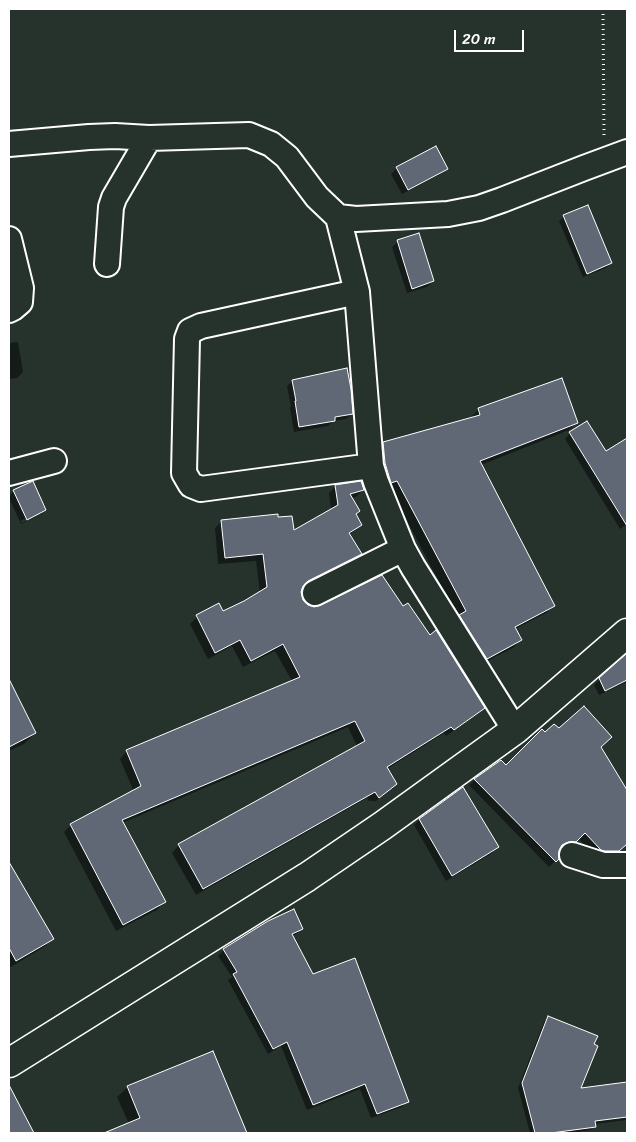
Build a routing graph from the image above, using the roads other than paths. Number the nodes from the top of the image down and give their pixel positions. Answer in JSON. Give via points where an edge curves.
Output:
{"nodes":[{"id":1,"x":149,"y":138,"type":"junction"},
{"id":2,"x":9,"y":144,"type":"edge"},
{"id":3,"x":627,"y":152,"type":"edge"},
{"id":4,"x":338,"y":217,"type":"junction"},
{"id":5,"x":9,"y":239,"type":"edge"},
{"id":6,"x":107,"y":264,"type":"dead end"},
{"id":7,"x":357,"y":292,"type":"junction"},
{"id":8,"x":9,"y":310,"type":"edge"},
{"id":9,"x":54,"y":462,"type":"dead end"},
{"id":10,"x":371,"y":466,"type":"junction"},
{"id":11,"x":9,"y":473,"type":"edge"},
{"id":12,"x":403,"y":549,"type":"junction"},
{"id":13,"x":315,"y":593,"type":"dead end"},
{"id":14,"x":627,"y":633,"type":"edge"},
{"id":15,"x":515,"y":730,"type":"junction"},
{"id":16,"x":572,"y":854,"type":"dead end"},
{"id":17,"x":627,"y":865,"type":"edge"},
{"id":18,"x":9,"y":1063,"type":"edge"}],
"edges":[{"from":1,"to":2,"type":"street","via":[[89,137]]},
{"from":1,"to":4,"type":"street","via":[[249,135],[261,139],[287,157],[317,197]]},
{"from":1,"to":6,"type":"street","via":[[114,198]]},
{"from":3,"to":4,"type":"street","via":[[478,208],[448,214]]},
{"from":4,"to":7,"type":"street"},
{"from":5,"to":8,"type":"street","via":[[21,288],[20,302]]},
{"from":7,"to":10,"type":"street"},
{"from":7,"to":10,"type":"street","via":[[201,326],[190,332],[187,339],[184,473],[191,484],[201,489]]},
{"from":9,"to":11,"type":"street"},
{"from":10,"to":12,"type":"street"},
{"from":12,"to":13,"type":"street"},
{"from":12,"to":15,"type":"street"},
{"from":14,"to":15,"type":"main road"},
{"from":15,"to":18,"type":"main road","via":[[307,877]]},
{"from":16,"to":17,"type":"street","via":[[603,865]]}]}
